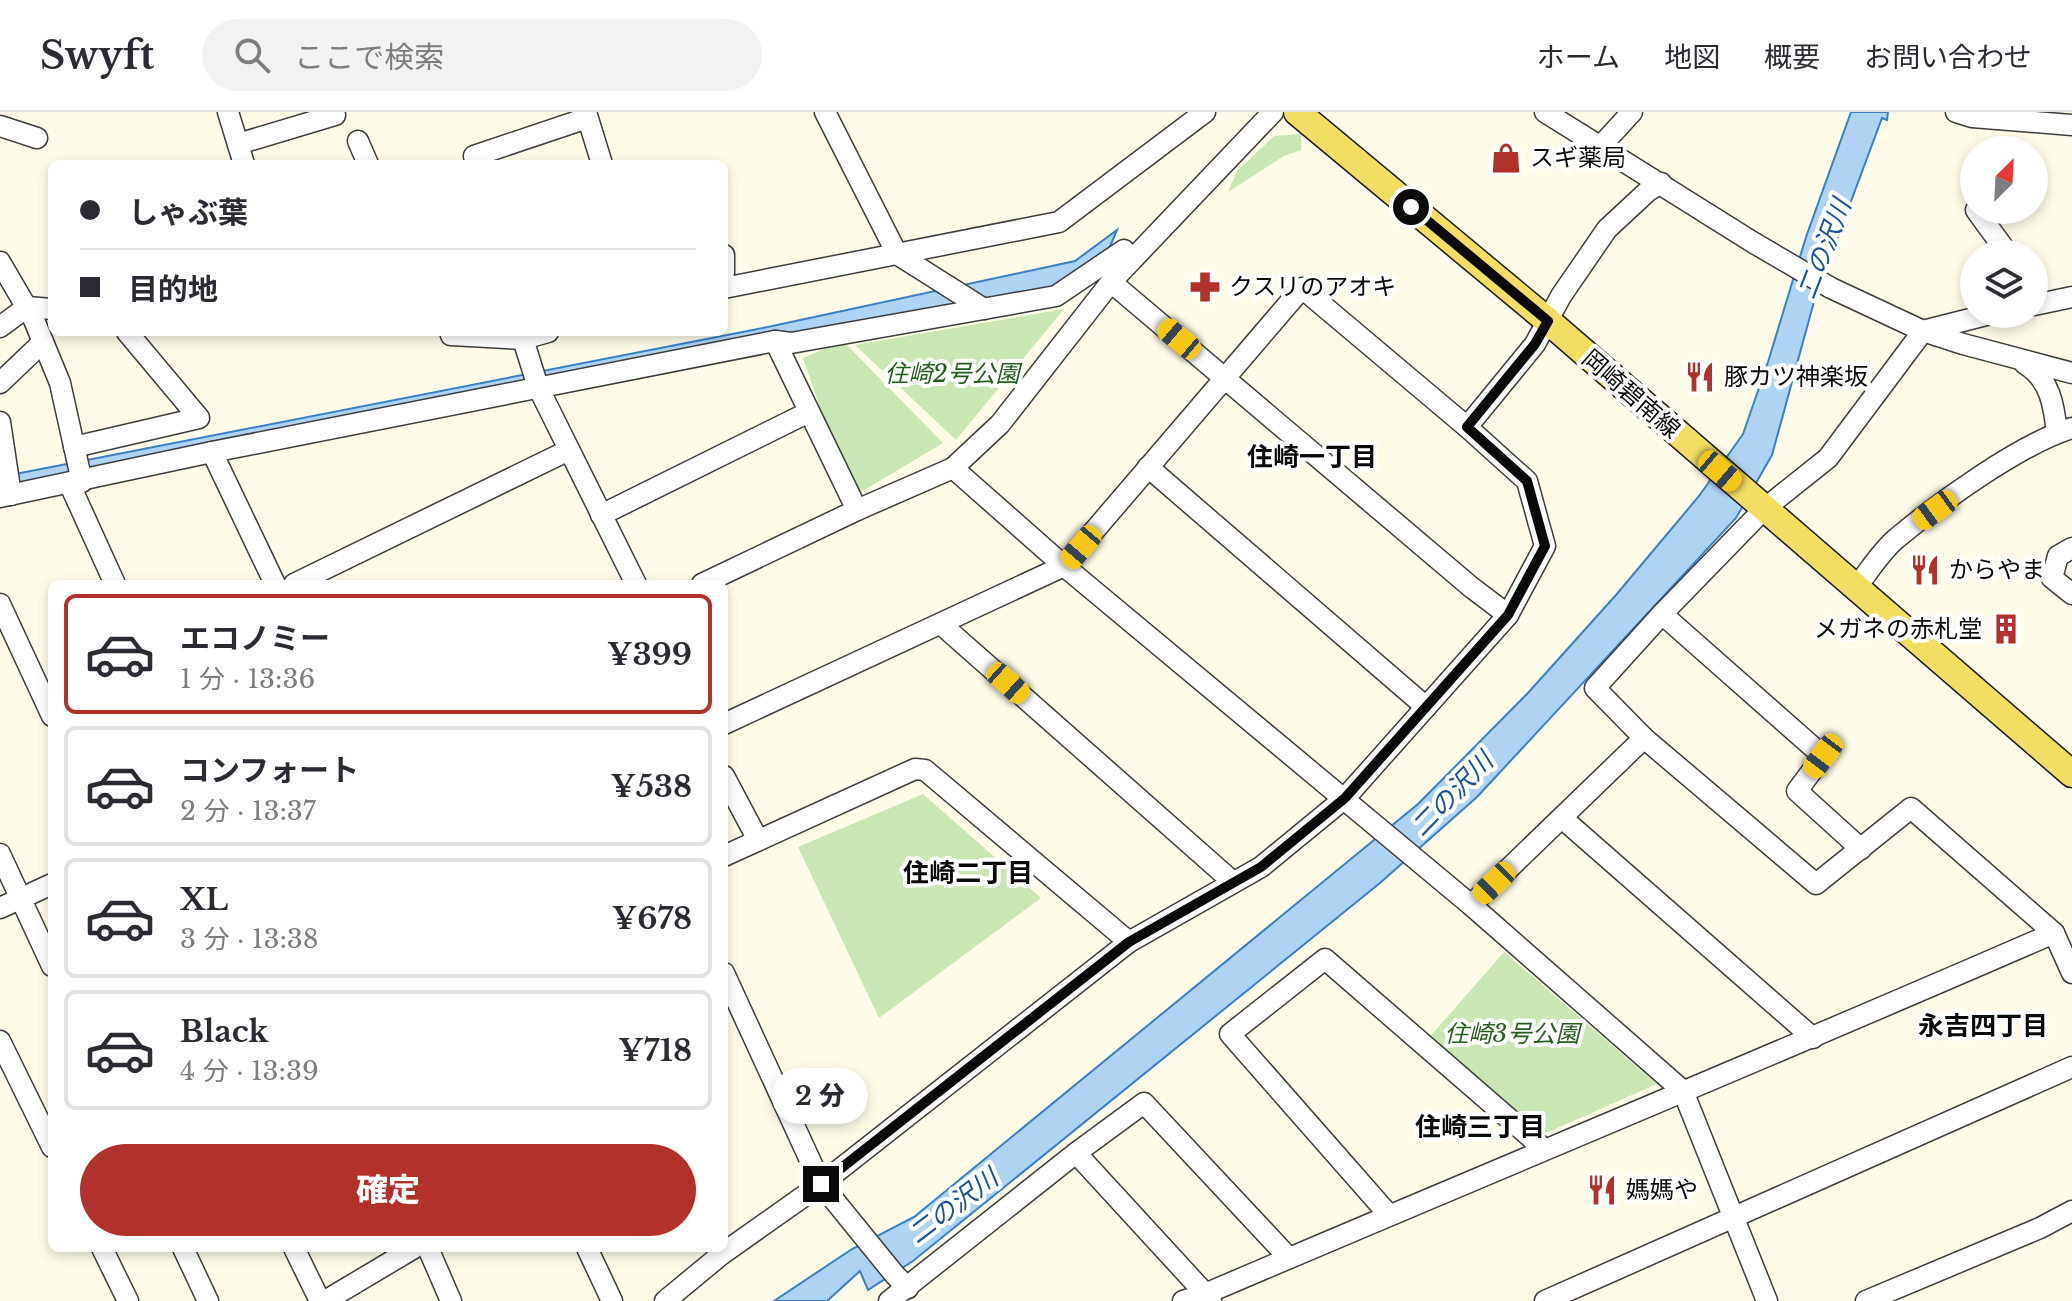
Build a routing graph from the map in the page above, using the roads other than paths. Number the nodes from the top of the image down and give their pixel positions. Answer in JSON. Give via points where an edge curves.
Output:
{"nodes":[{"id":1,"x":228,"y":112,"type":"edge"},
{"id":2,"x":825,"y":112,"type":"edge"},
{"id":3,"x":1205,"y":112,"type":"edge"},
{"id":4,"x":1273,"y":112,"type":"edge"},
{"id":5,"x":1297,"y":112,"type":"edge"},
{"id":6,"x":1545,"y":112,"type":"edge"},
{"id":7,"x":1632,"y":112,"type":"edge"},
{"id":8,"x":1956,"y":112,"type":"edge"},
{"id":9,"x":335,"y":115,"type":"dead end"},
{"id":10,"x":586,"y":115,"type":"edge"},
{"id":11,"x":2043,"y":117,"type":"edge"},
{"id":12,"x":2072,"y":125,"type":"edge"},
{"id":13,"x":0,"y":126,"type":"edge"},
{"id":14,"x":37,"y":138,"type":"dead end"},
{"id":15,"x":358,"y":141,"type":"dead end"},
{"id":16,"x":238,"y":144,"type":"junction"},
{"id":17,"x":1600,"y":147,"type":"junction"},
{"id":18,"x":243,"y":160,"type":"edge"},
{"id":19,"x":366,"y":160,"type":"edge"},
{"id":20,"x":475,"y":160,"type":"edge"},
{"id":21,"x":601,"y":160,"type":"edge"},
{"id":22,"x":1661,"y":183,"type":"junction"},
{"id":23,"x":1124,"y":250,"type":"dead end"},
{"id":24,"x":897,"y":254,"type":"junction"},
{"id":25,"x":0,"y":262,"type":"edge"},
{"id":26,"x":1111,"y":282,"type":"junction"},
{"id":27,"x":728,"y":287,"type":"edge"},
{"id":28,"x":2072,"y":297,"type":"edge"},
{"id":29,"x":2048,"y":302,"type":"edge"},
{"id":30,"x":978,"y":306,"type":"junction"},
{"id":31,"x":27,"y":307,"type":"junction"},
{"id":32,"x":48,"y":309,"type":"edge"},
{"id":33,"x":1548,"y":321,"type":"junction"},
{"id":34,"x":1960,"y":322,"type":"edge"},
{"id":35,"x":0,"y":327,"type":"edge"},
{"id":36,"x":1923,"y":331,"type":"junction"},
{"id":37,"x":130,"y":336,"type":"edge"},
{"id":38,"x":469,"y":336,"type":"edge"},
{"id":39,"x":534,"y":336,"type":"edge"},
{"id":40,"x":523,"y":339,"type":"junction"},
{"id":41,"x":775,"y":341,"type":"junction"},
{"id":42,"x":43,"y":342,"type":"junction"},
{"id":43,"x":2014,"y":358,"type":"junction"},
{"id":44,"x":2072,"y":373,"type":"edge"},
{"id":45,"x":1225,"y":378,"type":"junction"},
{"id":46,"x":0,"y":383,"type":"edge"},
{"id":47,"x":538,"y":387,"type":"junction"},
{"id":48,"x":809,"y":412,"type":"junction"},
{"id":49,"x":0,"y":422,"type":"edge"},
{"id":50,"x":1467,"y":427,"type":"junction"},
{"id":51,"x":2064,"y":430,"type":"edge"},
{"id":52,"x":74,"y":447,"type":"junction"},
{"id":53,"x":569,"y":450,"type":"junction"},
{"id":54,"x":212,"y":452,"type":"junction"},
{"id":55,"x":1148,"y":467,"type":"junction"},
{"id":56,"x":953,"y":468,"type":"junction"},
{"id":57,"x":76,"y":483,"type":"junction"},
{"id":58,"x":6,"y":496,"type":"edge"},
{"id":59,"x":1764,"y":509,"type":"junction"},
{"id":60,"x":857,"y":510,"type":"junction"},
{"id":61,"x":601,"y":515,"type":"junction"},
{"id":62,"x":2072,"y":548,"type":"edge"},
{"id":63,"x":1064,"y":566,"type":"junction"},
{"id":64,"x":113,"y":580,"type":"edge"},
{"id":65,"x":273,"y":580,"type":"edge"},
{"id":66,"x":302,"y":580,"type":"edge"},
{"id":67,"x":634,"y":580,"type":"edge"},
{"id":68,"x":710,"y":580,"type":"edge"},
{"id":69,"x":1857,"y":586,"type":"junction"},
{"id":70,"x":2072,"y":594,"type":"edge"},
{"id":71,"x":0,"y":604,"type":"edge"},
{"id":72,"x":1662,"y":614,"type":"junction"},
{"id":73,"x":1508,"y":615,"type":"junction"},
{"id":74,"x":942,"y":625,"type":"junction"},
{"id":75,"x":48,"y":707,"type":"edge"},
{"id":76,"x":1426,"y":707,"type":"junction"},
{"id":77,"x":728,"y":722,"type":"edge"},
{"id":78,"x":1644,"y":738,"type":"junction"},
{"id":79,"x":2072,"y":774,"type":"edge"},
{"id":80,"x":728,"y":784,"type":"edge"},
{"id":81,"x":1345,"y":798,"type":"junction"},
{"id":82,"x":1562,"y":818,"type":"junction"},
{"id":83,"x":758,"y":840,"type":"junction"},
{"id":84,"x":1861,"y":849,"type":"junction"},
{"id":85,"x":0,"y":854,"type":"edge"},
{"id":86,"x":728,"y":854,"type":"edge"},
{"id":87,"x":1233,"y":882,"type":"junction"},
{"id":88,"x":48,"y":886,"type":"edge"},
{"id":89,"x":21,"y":899,"type":"junction"},
{"id":90,"x":1471,"y":905,"type":"junction"},
{"id":91,"x":0,"y":908,"type":"edge"},
{"id":92,"x":2054,"y":933,"type":"junction"},
{"id":93,"x":1129,"y":942,"type":"junction"},
{"id":94,"x":48,"y":957,"type":"edge"},
{"id":95,"x":2072,"y":973,"type":"edge"},
{"id":96,"x":728,"y":982,"type":"edge"},
{"id":97,"x":1813,"y":1038,"type":"junction"},
{"id":98,"x":0,"y":1041,"type":"edge"},
{"id":99,"x":2072,"y":1067,"type":"edge"},
{"id":100,"x":1683,"y":1091,"type":"junction"},
{"id":101,"x":48,"y":1139,"type":"edge"},
{"id":102,"x":1544,"y":1149,"type":"junction"},
{"id":103,"x":1076,"y":1153,"type":"junction"},
{"id":104,"x":821,"y":1184,"type":"junction"},
{"id":105,"x":2072,"y":1211,"type":"edge"},
{"id":106,"x":1389,"y":1215,"type":"junction"},
{"id":107,"x":1734,"y":1218,"type":"junction"},
{"id":108,"x":728,"y":1246,"type":"edge"},
{"id":109,"x":104,"y":1252,"type":"edge"},
{"id":110,"x":185,"y":1252,"type":"edge"},
{"id":111,"x":296,"y":1252,"type":"edge"},
{"id":112,"x":407,"y":1252,"type":"edge"},
{"id":113,"x":430,"y":1252,"type":"edge"},
{"id":114,"x":589,"y":1252,"type":"edge"},
{"id":115,"x":719,"y":1252,"type":"edge"},
{"id":116,"x":1289,"y":1258,"type":"junction"},
{"id":117,"x":901,"y":1281,"type":"junction"},
{"id":118,"x":1208,"y":1298,"type":"edge"},
{"id":119,"x":128,"y":1301,"type":"edge"},
{"id":120,"x":208,"y":1301,"type":"edge"},
{"id":121,"x":322,"y":1301,"type":"edge"},
{"id":122,"x":451,"y":1301,"type":"edge"},
{"id":123,"x":612,"y":1301,"type":"edge"},
{"id":124,"x":665,"y":1301,"type":"edge"},
{"id":125,"x":889,"y":1301,"type":"edge"},
{"id":126,"x":1183,"y":1301,"type":"edge"},
{"id":127,"x":1545,"y":1301,"type":"edge"},
{"id":128,"x":1767,"y":1301,"type":"edge"},
{"id":129,"x":1866,"y":1301,"type":"edge"}],
"edges":[{"from":1,"to":16,"type":"street"},
{"from":2,"to":24,"type":"street"},
{"from":3,"to":24,"type":"street","via":[[1059,222]]},
{"from":4,"to":26,"type":"street"},
{"from":5,"to":33,"type":"main road","name":"岡崎碧南線"},
{"from":6,"to":17,"type":"street"},
{"from":7,"to":17,"type":"street"},
{"from":8,"to":11,"type":"street","via":[[1972,117]]},
{"from":9,"to":16,"type":"street"},
{"from":10,"to":20,"type":"street","via":[[474,156]]},
{"from":10,"to":21,"type":"street"},
{"from":11,"to":12,"type":"street"},
{"from":13,"to":14,"type":"street"},
{"from":15,"to":19,"type":"street"},
{"from":16,"to":18,"type":"street"},
{"from":17,"to":22,"type":"street"},
{"from":22,"to":33,"type":"street","via":[[1607,229]]},
{"from":22,"to":36,"type":"street","via":[[1831,288]]},
{"from":23,"to":30,"type":"street","via":[[1056,296]]},
{"from":24,"to":27,"type":"street"},
{"from":24,"to":30,"type":"street"},
{"from":25,"to":31,"type":"street"},
{"from":26,"to":45,"type":"street"},
{"from":26,"to":56,"type":"street","via":[[1000,424]]},
{"from":28,"to":29,"type":"street"},
{"from":30,"to":41,"type":"street","via":[[791,343]]},
{"from":31,"to":32,"type":"street"},
{"from":31,"to":35,"type":"street"},
{"from":31,"to":42,"type":"street"},
{"from":33,"to":50,"type":"street"},
{"from":33,"to":59,"type":"main road","name":"岡崎碧南線"},
{"from":34,"to":36,"type":"street"},
{"from":36,"to":43,"type":"street"},
{"from":36,"to":59,"type":"street","via":[[1828,458]]},
{"from":37,"to":52,"type":"street","via":[[199,418]]},
{"from":38,"to":40,"type":"street"},
{"from":39,"to":40,"type":"street"},
{"from":40,"to":47,"type":"street"},
{"from":41,"to":47,"type":"street"},
{"from":41,"to":48,"type":"street"},
{"from":42,"to":46,"type":"street"},
{"from":42,"to":52,"type":"street","via":[[60,383]]},
{"from":43,"to":44,"type":"street"},
{"from":43,"to":51,"type":"street","via":[[2037,372]]},
{"from":45,"to":50,"type":"street","via":[[1302,288]]},
{"from":45,"to":55,"type":"street"},
{"from":45,"to":73,"type":"street"},
{"from":47,"to":53,"type":"street"},
{"from":47,"to":54,"type":"street"},
{"from":48,"to":60,"type":"street"},
{"from":48,"to":61,"type":"street"},
{"from":49,"to":58,"type":"street"},
{"from":50,"to":73,"type":"street","via":[[1527,481],[1545,546]]},
{"from":51,"to":69,"type":"street","via":[[1975,481],[1895,539]]},
{"from":52,"to":57,"type":"street"},
{"from":53,"to":61,"type":"street"},
{"from":53,"to":66,"type":"street"},
{"from":54,"to":57,"type":"street"},
{"from":54,"to":65,"type":"street"},
{"from":55,"to":63,"type":"street"},
{"from":55,"to":76,"type":"street"},
{"from":56,"to":60,"type":"street"},
{"from":56,"to":63,"type":"street"},
{"from":57,"to":58,"type":"street"},
{"from":57,"to":64,"type":"street"},
{"from":59,"to":69,"type":"main road","name":"岡崎碧南線"},
{"from":59,"to":72,"type":"street"},
{"from":60,"to":68,"type":"street"},
{"from":61,"to":67,"type":"street"},
{"from":62,"to":70,"type":"street","via":[[2058,556],[2052,578]]},
{"from":63,"to":74,"type":"street"},
{"from":63,"to":81,"type":"street"},
{"from":69,"to":79,"type":"main road","name":"岡崎碧南線"},
{"from":71,"to":75,"type":"street"},
{"from":72,"to":78,"type":"street","via":[[1595,688]]},
{"from":72,"to":84,"type":"street","via":[[1823,756],[1797,791]]},
{"from":73,"to":76,"type":"street"},
{"from":74,"to":77,"type":"street"},
{"from":74,"to":87,"type":"street"},
{"from":76,"to":81,"type":"street"},
{"from":78,"to":82,"type":"street"},
{"from":78,"to":84,"type":"street","via":[[1816,884]]},
{"from":80,"to":83,"type":"street"},
{"from":81,"to":87,"type":"street","via":[[1261,867]]},
{"from":81,"to":90,"type":"street"},
{"from":82,"to":90,"type":"street"},
{"from":82,"to":97,"type":"street"},
{"from":83,"to":86,"type":"street"},
{"from":83,"to":93,"type":"street","via":[[915,769],[925,770]]},
{"from":84,"to":92,"type":"street","via":[[1911,808]]},
{"from":85,"to":89,"type":"street"},
{"from":87,"to":93,"type":"street"},
{"from":88,"to":89,"type":"street"},
{"from":89,"to":91,"type":"street"},
{"from":89,"to":94,"type":"street"},
{"from":90,"to":100,"type":"street"},
{"from":92,"to":95,"type":"street"},
{"from":92,"to":97,"type":"street"},
{"from":93,"to":104,"type":"street"},
{"from":96,"to":104,"type":"street"},
{"from":97,"to":100,"type":"street"},
{"from":98,"to":101,"type":"street"},
{"from":99,"to":107,"type":"street"},
{"from":100,"to":102,"type":"street"},
{"from":100,"to":107,"type":"street"},
{"from":102,"to":106,"type":"street"},
{"from":102,"to":106,"type":"street","via":[[1325,959],[1230,1034]]},
{"from":103,"to":116,"type":"street","via":[[1144,1103]]},
{"from":103,"to":117,"type":"street"},
{"from":103,"to":118,"type":"street"},
{"from":104,"to":108,"type":"street"},
{"from":104,"to":117,"type":"street"},
{"from":105,"to":129,"type":"street"},
{"from":106,"to":116,"type":"street"},
{"from":107,"to":127,"type":"street"},
{"from":107,"to":128,"type":"street"},
{"from":109,"to":119,"type":"street"},
{"from":110,"to":120,"type":"street"},
{"from":111,"to":121,"type":"street"},
{"from":112,"to":121,"type":"street"},
{"from":113,"to":122,"type":"street"},
{"from":114,"to":123,"type":"street"},
{"from":115,"to":124,"type":"street"},
{"from":116,"to":118,"type":"street"},
{"from":117,"to":125,"type":"street"},
{"from":118,"to":126,"type":"street"}]}
